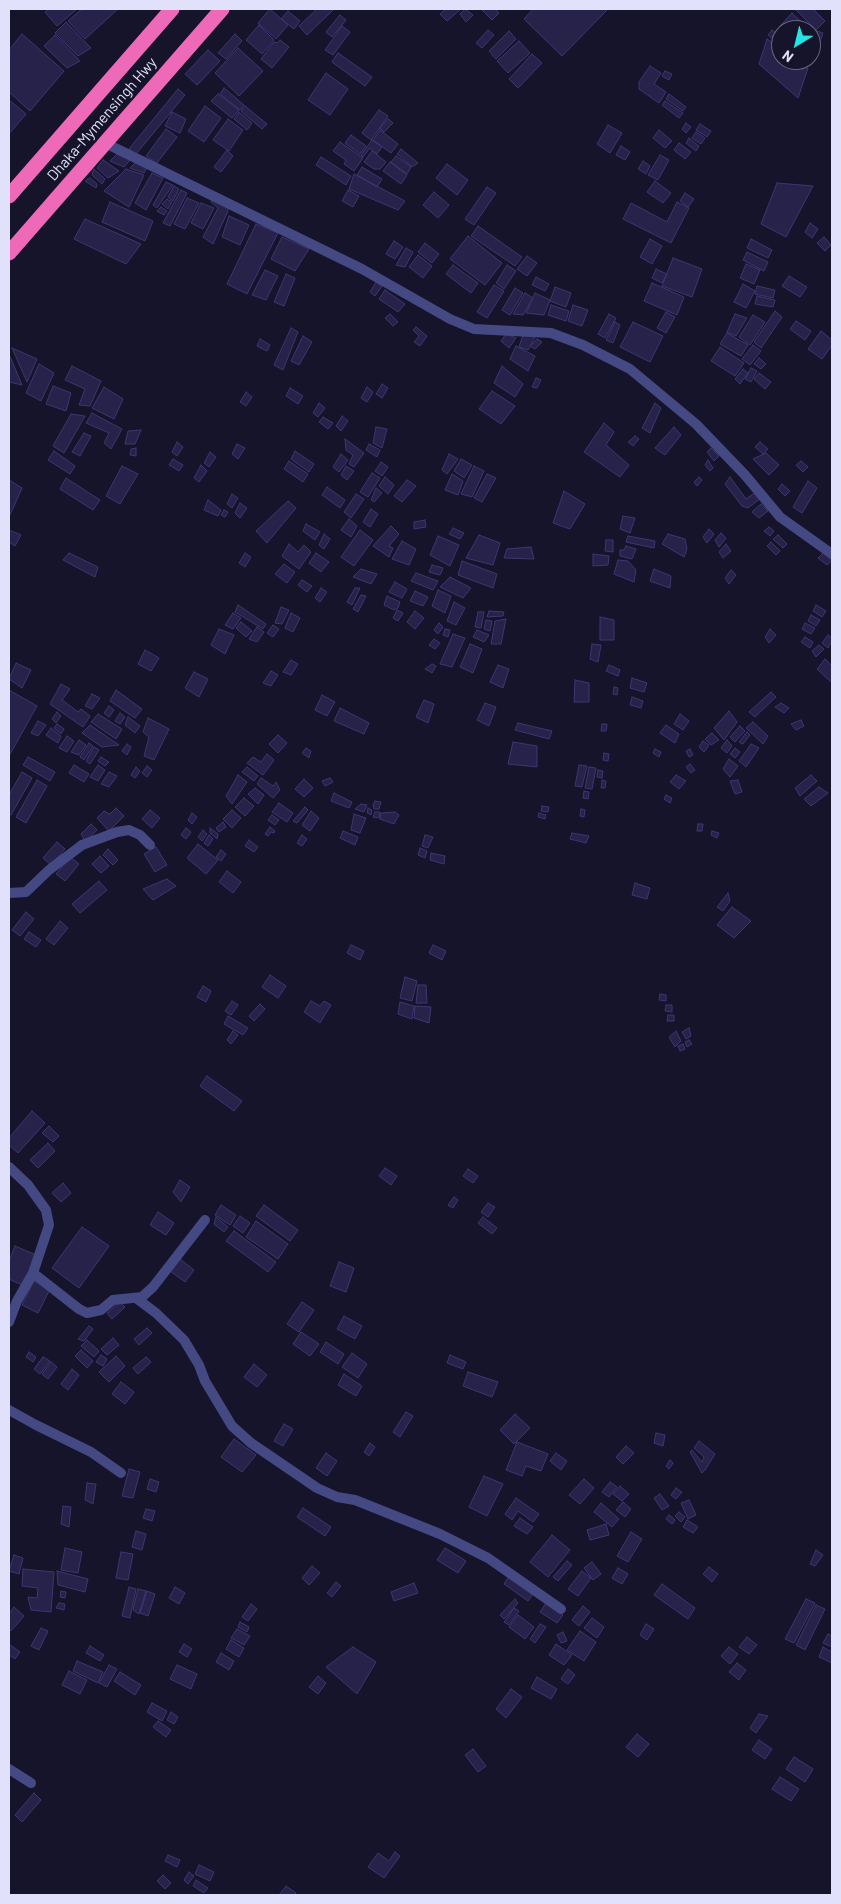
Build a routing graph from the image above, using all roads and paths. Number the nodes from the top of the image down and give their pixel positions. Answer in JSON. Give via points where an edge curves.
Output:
{"nodes":[{"id":1,"x":172,"y":9,"type":"edge"},
{"id":2,"x":222,"y":9,"type":"edge"},
{"id":3,"x":105,"y":143,"type":"junction"},
{"id":4,"x":9,"y":196,"type":"edge"},
{"id":5,"x":9,"y":253,"type":"edge"},
{"id":6,"x":832,"y":554,"type":"edge"},
{"id":7,"x":150,"y":845,"type":"dead end"},
{"id":8,"x":9,"y":893,"type":"edge"},
{"id":9,"x":9,"y":1166,"type":"edge"},
{"id":10,"x":205,"y":1220,"type":"dead end"},
{"id":11,"x":33,"y":1273,"type":"junction"},
{"id":12,"x":136,"y":1298,"type":"junction"},
{"id":13,"x":9,"y":1322,"type":"edge"},
{"id":14,"x":9,"y":1410,"type":"edge"},
{"id":15,"x":121,"y":1473,"type":"dead end"},
{"id":16,"x":561,"y":1609,"type":"dead end"},
{"id":17,"x":9,"y":1769,"type":"edge"},
{"id":18,"x":31,"y":1783,"type":"dead end"}],
"edges":[{"from":1,"to":4,"type":"highway","name":"Dhaka-Mymensingh Hwy"},
{"from":2,"to":3,"type":"highway","name":"Dhaka-Mymensingh Hwy"},
{"from":3,"to":5,"type":"highway","name":"Dhaka-Mymensingh Hwy"},
{"from":3,"to":6,"type":"street","via":[[362,269],[450,319],[474,329],[551,333],[630,369],[696,424],[780,518]]},
{"from":7,"to":8,"type":"street","via":[[129,830],[117,832],[82,845],[26,892]]},
{"from":9,"to":11,"type":"street","via":[[46,1210],[49,1225]]},
{"from":10,"to":12,"type":"street","via":[[154,1287]]},
{"from":11,"to":12,"type":"street","via":[[88,1313],[101,1310],[113,1300]]},
{"from":11,"to":13,"type":"street"},
{"from":12,"to":16,"type":"street","via":[[184,1340],[232,1426],[251,1443],[317,1488],[440,1534],[488,1558]]},
{"from":14,"to":15,"type":"street","via":[[91,1452]]},
{"from":17,"to":18,"type":"street"}]}
